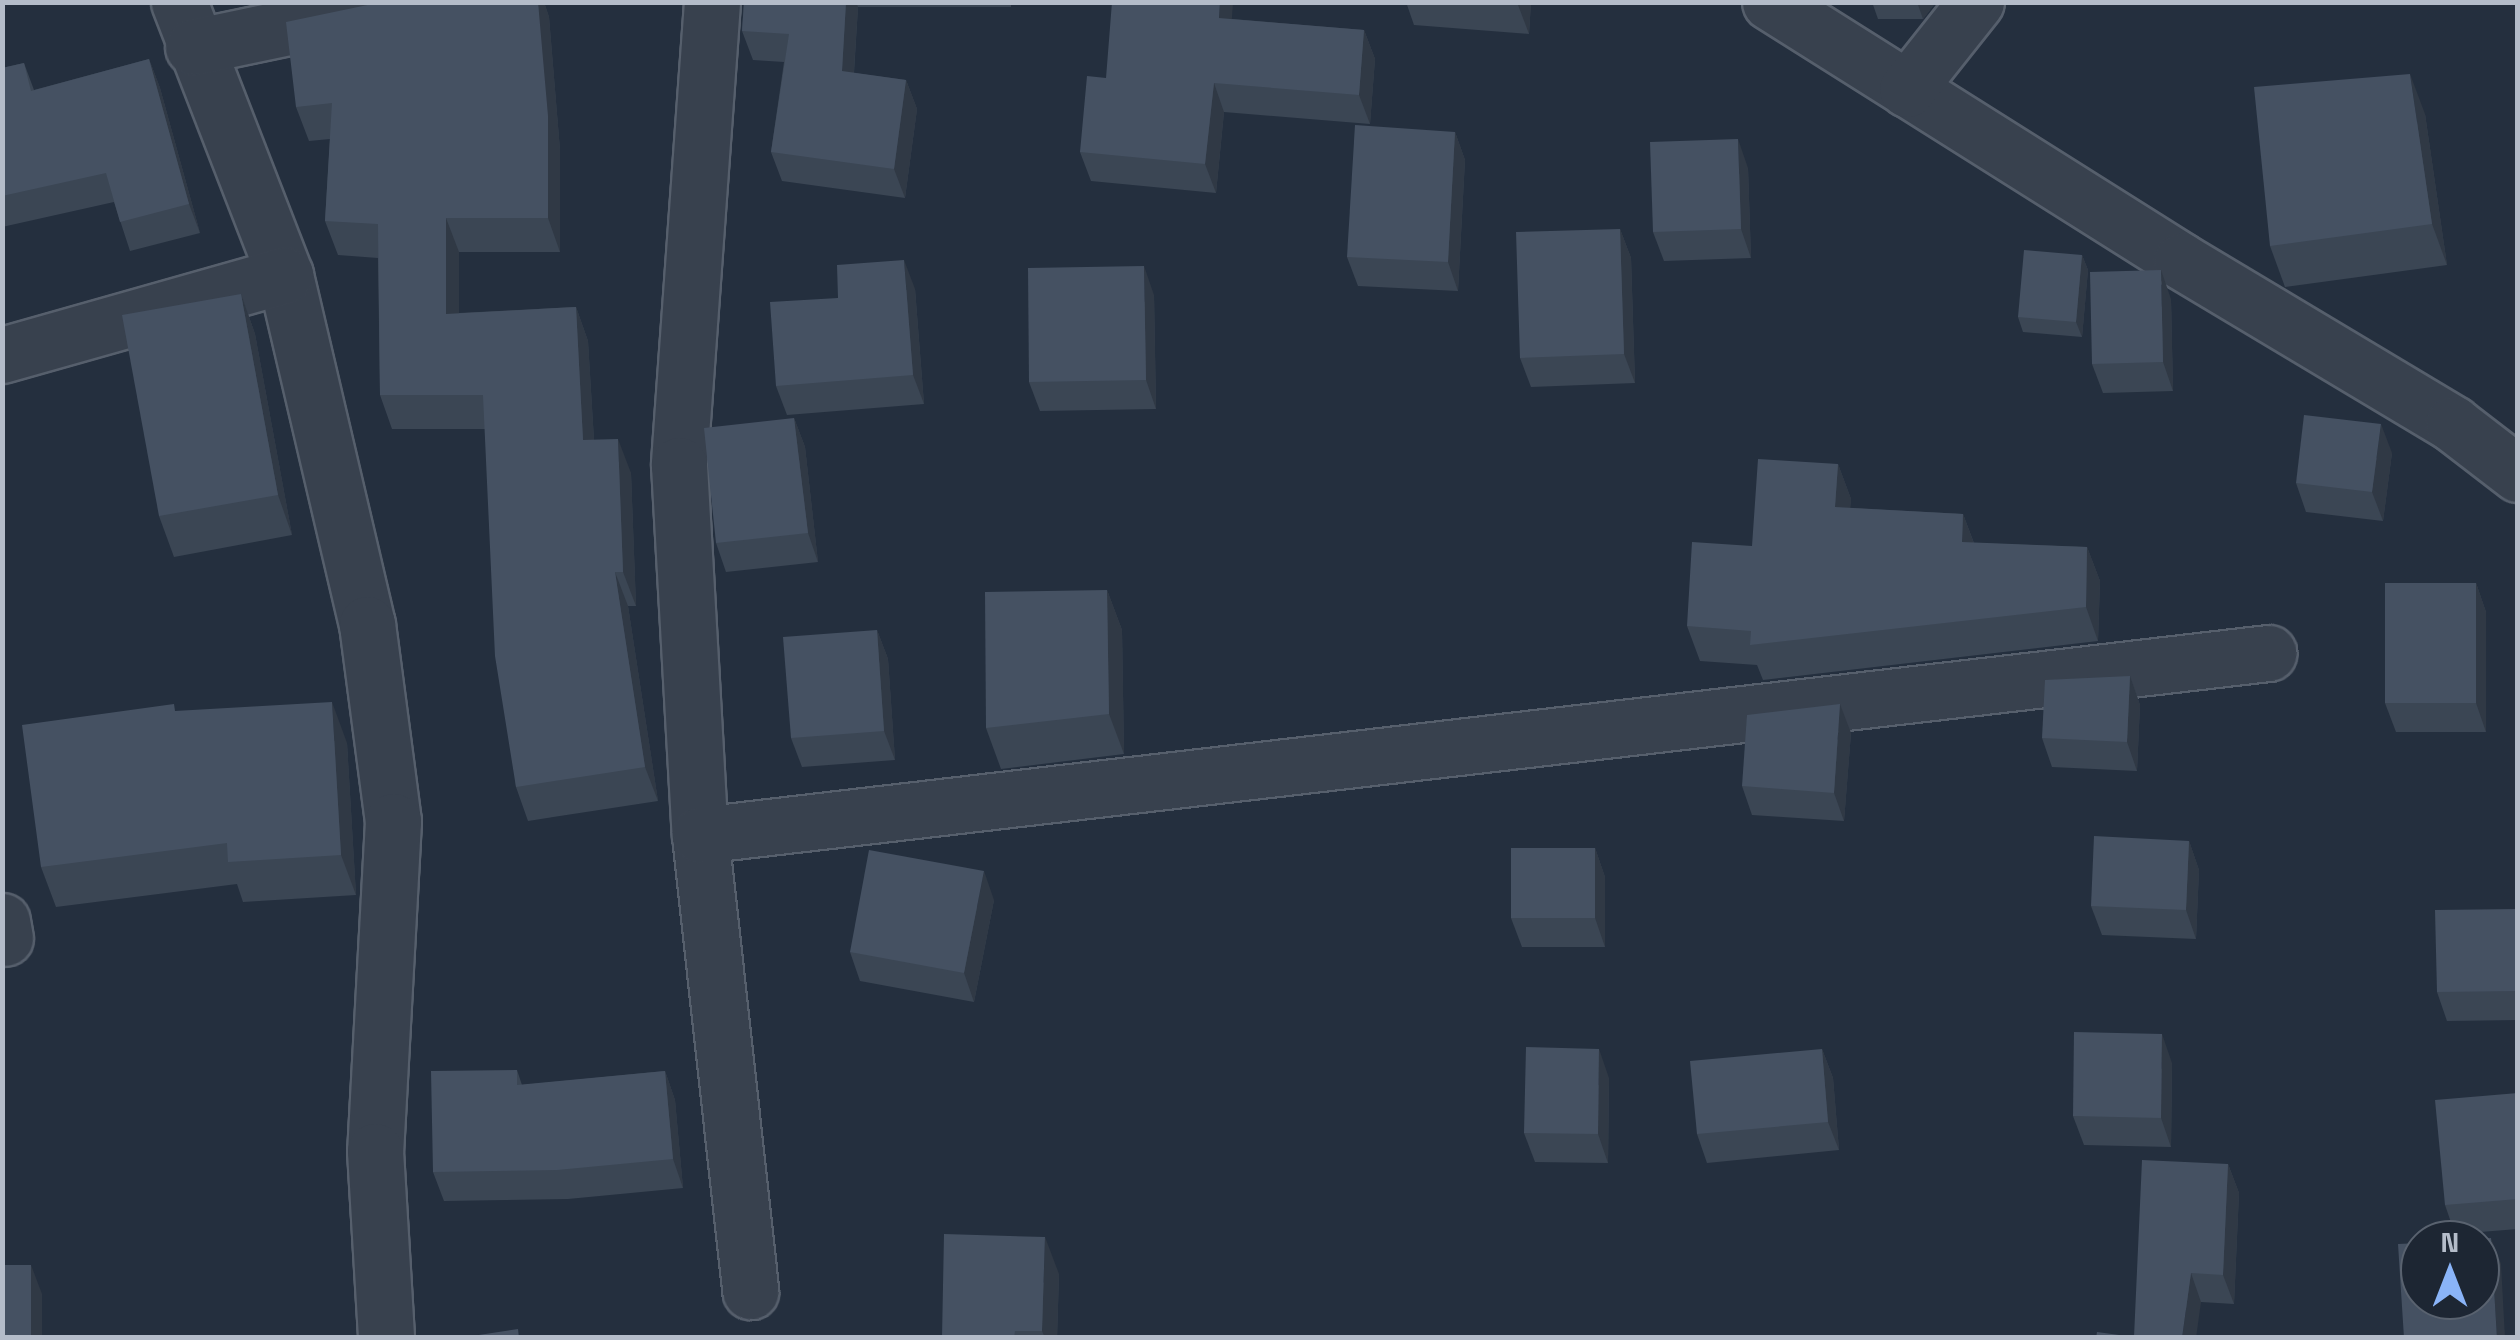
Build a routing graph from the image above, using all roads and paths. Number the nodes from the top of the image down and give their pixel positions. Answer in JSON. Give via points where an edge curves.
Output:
{"nodes":[{"id":1,"x":408,"y":2,"type":"edge"},
{"id":2,"x":712,"y":2,"type":"edge"},
{"id":3,"x":1770,"y":2,"type":"edge"},
{"id":4,"x":1976,"y":2,"type":"edge"},
{"id":5,"x":186,"y":25,"type":"edge"},
{"id":6,"x":1908,"y":89,"type":"junction"},
{"id":7,"x":286,"y":275,"type":"junction"},
{"id":8,"x":2,"y":355,"type":"edge"},
{"id":9,"x":2518,"y":474,"type":"edge"},
{"id":10,"x":2268,"y":653,"type":"dead end"},
{"id":11,"x":700,"y":835,"type":"junction"},
{"id":12,"x":750,"y":1292,"type":"dead end"},
{"id":13,"x":386,"y":1338,"type":"edge"}],
"edges":[{"from":1,"to":5,"type":"street"},
{"from":2,"to":11,"type":"street","via":[[679,465]]},
{"from":3,"to":6,"type":"street"},
{"from":4,"to":6,"type":"street"},
{"from":5,"to":7,"type":"street"},
{"from":6,"to":9,"type":"street","via":[[2453,424]]},
{"from":7,"to":8,"type":"street"},
{"from":7,"to":13,"type":"street","via":[[367,624],[393,822],[375,1152]]},
{"from":10,"to":11,"type":"street"},
{"from":11,"to":12,"type":"street"}]}
